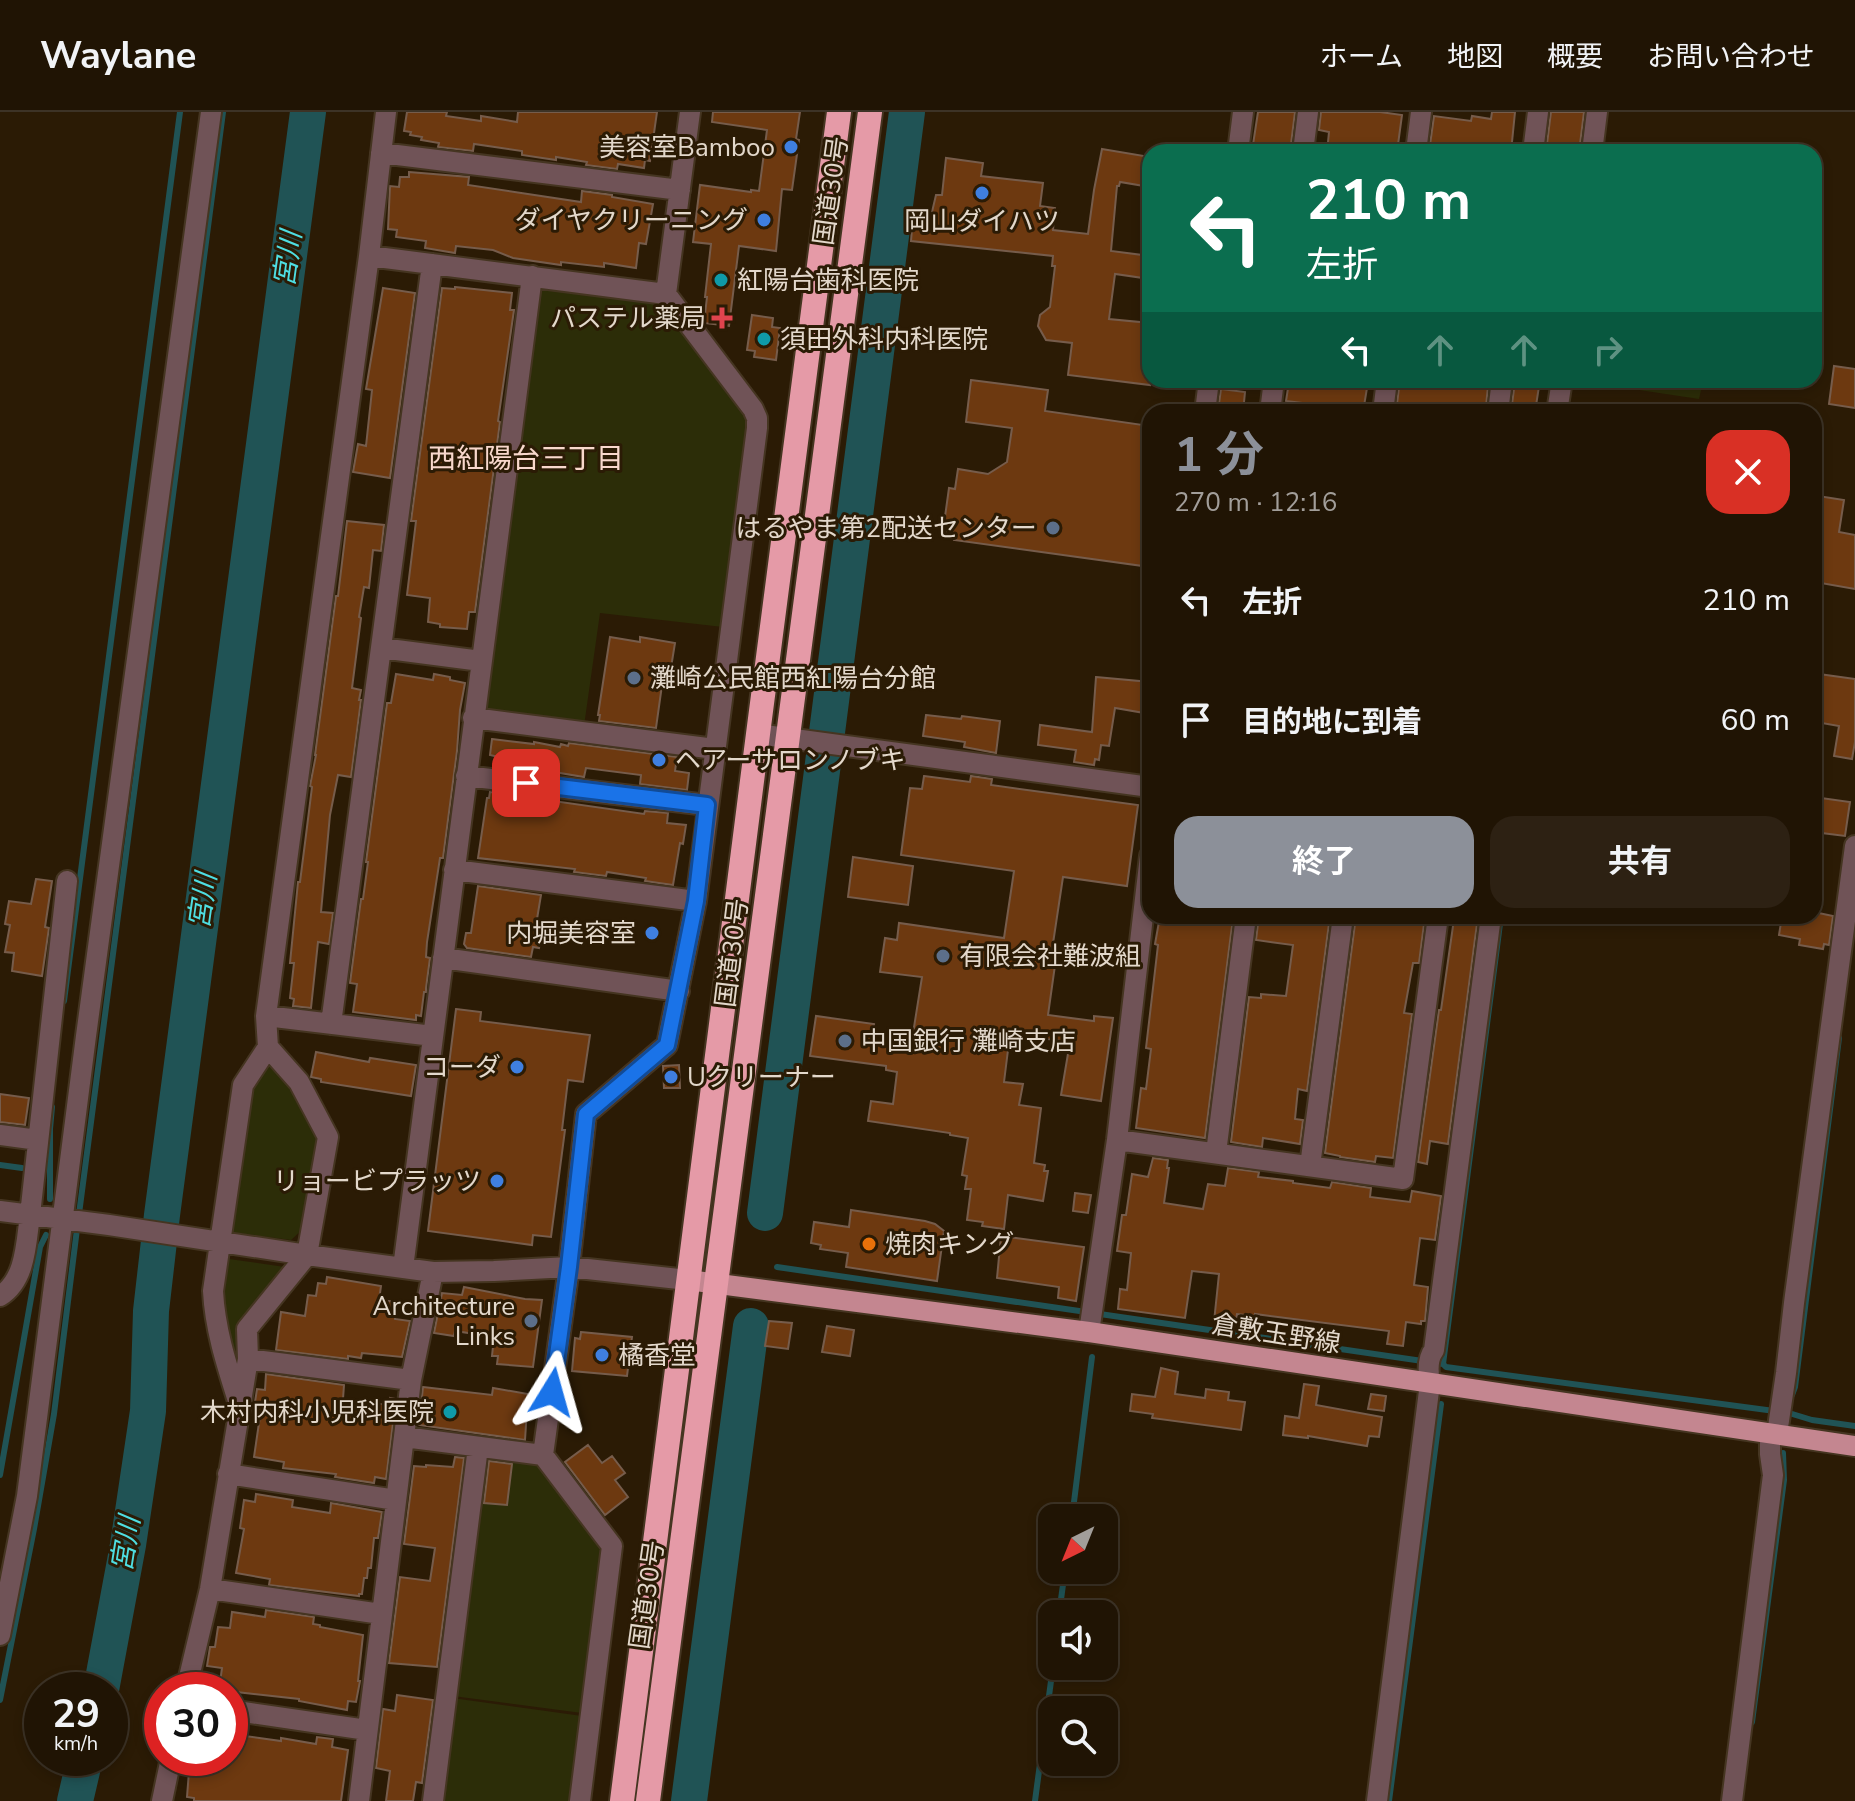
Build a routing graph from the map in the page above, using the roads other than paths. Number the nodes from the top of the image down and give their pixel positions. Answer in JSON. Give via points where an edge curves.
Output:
{"nodes":[{"id":1,"x":211,"y":112,"type":"edge"},
{"id":2,"x":386,"y":112,"type":"edge"},
{"id":3,"x":690,"y":112,"type":"edge"},
{"id":4,"x":839,"y":112,"type":"edge"},
{"id":5,"x":870,"y":112,"type":"edge"},
{"id":6,"x":1243,"y":112,"type":"edge"},
{"id":7,"x":1308,"y":112,"type":"edge"},
{"id":8,"x":1421,"y":112,"type":"edge"},
{"id":9,"x":1538,"y":112,"type":"edge"},
{"id":10,"x":1597,"y":112,"type":"edge"},
{"id":11,"x":1239,"y":144,"type":"edge"},
{"id":12,"x":1304,"y":144,"type":"edge"},
{"id":13,"x":1417,"y":144,"type":"edge"},
{"id":14,"x":1534,"y":144,"type":"edge"},
{"id":15,"x":1593,"y":144,"type":"edge"},
{"id":16,"x":381,"y":153,"type":"junction"},
{"id":17,"x":680,"y":190,"type":"junction"},
{"id":18,"x":369,"y":256,"type":"junction"},
{"id":19,"x":432,"y":264,"type":"junction"},
{"id":20,"x":532,"y":276,"type":"junction"},
{"id":21,"x":666,"y":294,"type":"junction"},
{"id":22,"x":381,"y":648,"type":"junction"},
{"id":23,"x":481,"y":661,"type":"junction"},
{"id":24,"x":473,"y":718,"type":"junction"},
{"id":25,"x":758,"y":734,"type":"junction"},
{"id":26,"x":788,"y":738,"type":"junction"},
{"id":27,"x":715,"y":749,"type":"junction"},
{"id":28,"x":466,"y":776,"type":"junction"},
{"id":29,"x":1142,"y":786,"type":"edge"},
{"id":30,"x":707,"y":805,"type":"junction"},
{"id":31,"x":1855,"y":846,"type":"edge"},
{"id":32,"x":454,"y":870,"type":"junction"},
{"id":33,"x":67,"y":881,"type":"dead end"},
{"id":34,"x":696,"y":901,"type":"junction"},
{"id":35,"x":1142,"y":924,"type":"edge"},
{"id":36,"x":1245,"y":924,"type":"edge"},
{"id":37,"x":1342,"y":924,"type":"edge"},
{"id":38,"x":1437,"y":924,"type":"edge"},
{"id":39,"x":1490,"y":924,"type":"edge"},
{"id":40,"x":443,"y":958,"type":"junction"},
{"id":41,"x":679,"y":991,"type":"junction"},
{"id":42,"x":266,"y":1016,"type":"junction"},
{"id":43,"x":331,"y":1024,"type":"junction"},
{"id":44,"x":57,"y":1032,"type":"junction"},
{"id":45,"x":86,"y":1036,"type":"junction"},
{"id":46,"x":433,"y":1036,"type":"junction"},
{"id":47,"x":268,"y":1047,"type":"junction"},
{"id":48,"x":0,"y":1135,"type":"edge"},
{"id":49,"x":38,"y":1140,"type":"junction"},
{"id":50,"x":1117,"y":1140,"type":"junction"},
{"id":51,"x":1216,"y":1153,"type":"junction"},
{"id":52,"x":1310,"y":1166,"type":"junction"},
{"id":53,"x":0,"y":1211,"type":"edge"},
{"id":54,"x":30,"y":1215,"type":"junction"},
{"id":55,"x":73,"y":1220,"type":"junction"},
{"id":56,"x":215,"y":1241,"type":"junction"},
{"id":57,"x":307,"y":1255,"type":"junction"},
{"id":58,"x":569,"y":1267,"type":"junction"},
{"id":59,"x":403,"y":1268,"type":"junction"},
{"id":60,"x":433,"y":1272,"type":"junction"},
{"id":61,"x":688,"y":1280,"type":"junction"},
{"id":62,"x":717,"y":1283,"type":"junction"},
{"id":63,"x":0,"y":1296,"type":"edge"},
{"id":64,"x":1091,"y":1319,"type":"junction"},
{"id":65,"x":248,"y":1359,"type":"junction"},
{"id":66,"x":1430,"y":1369,"type":"junction"},
{"id":67,"x":411,"y":1380,"type":"junction"},
{"id":68,"x":240,"y":1407,"type":"junction"},
{"id":69,"x":1777,"y":1423,"type":"junction"},
{"id":70,"x":404,"y":1437,"type":"junction"},
{"id":71,"x":1855,"y":1446,"type":"edge"},
{"id":72,"x":478,"y":1447,"type":"junction"},
{"id":73,"x":543,"y":1455,"type":"junction"},
{"id":74,"x":228,"y":1474,"type":"junction"},
{"id":75,"x":396,"y":1500,"type":"junction"},
{"id":76,"x":210,"y":1589,"type":"junction"},
{"id":77,"x":381,"y":1614,"type":"junction"},
{"id":78,"x":0,"y":1635,"type":"edge"},
{"id":79,"x":190,"y":1672,"type":"edge"},
{"id":80,"x":248,"y":1713,"type":"edge"},
{"id":81,"x":367,"y":1730,"type":"junction"},
{"id":82,"x":167,"y":1776,"type":"edge"},
{"id":83,"x":162,"y":1801,"type":"edge"},
{"id":84,"x":359,"y":1801,"type":"edge"},
{"id":85,"x":433,"y":1801,"type":"edge"},
{"id":86,"x":580,"y":1801,"type":"edge"},
{"id":87,"x":622,"y":1801,"type":"edge"},
{"id":88,"x":648,"y":1801,"type":"edge"},
{"id":89,"x":1377,"y":1801,"type":"edge"},
{"id":90,"x":1732,"y":1801,"type":"edge"}],
"edges":[{"from":1,"to":45,"type":"street"},
{"from":2,"to":16,"type":"street"},
{"from":3,"to":17,"type":"street"},
{"from":4,"to":25,"type":"highway","name":"国道30号"},
{"from":5,"to":26,"type":"highway","name":"国道30号"},
{"from":6,"to":11,"type":"street"},
{"from":7,"to":12,"type":"street"},
{"from":8,"to":13,"type":"street"},
{"from":9,"to":14,"type":"street"},
{"from":10,"to":15,"type":"street"},
{"from":16,"to":17,"type":"street"},
{"from":16,"to":18,"type":"street"},
{"from":17,"to":21,"type":"street"},
{"from":18,"to":19,"type":"street"},
{"from":18,"to":42,"type":"street"},
{"from":19,"to":20,"type":"street"},
{"from":19,"to":22,"type":"street"},
{"from":20,"to":21,"type":"street"},
{"from":20,"to":23,"type":"street"},
{"from":21,"to":27,"type":"street","via":[[757,418]]},
{"from":22,"to":23,"type":"street"},
{"from":22,"to":43,"type":"street"},
{"from":23,"to":24,"type":"street"},
{"from":24,"to":27,"type":"street"},
{"from":24,"to":28,"type":"street"},
{"from":25,"to":26,"type":"street"},
{"from":25,"to":61,"type":"highway","name":"国道30号"},
{"from":26,"to":29,"type":"street"},
{"from":26,"to":62,"type":"highway","name":"国道30号"},
{"from":27,"to":30,"type":"street"},
{"from":28,"to":30,"type":"street"},
{"from":28,"to":32,"type":"street"},
{"from":30,"to":34,"type":"street"},
{"from":31,"to":69,"type":"street"},
{"from":32,"to":34,"type":"street"},
{"from":32,"to":40,"type":"street"},
{"from":33,"to":44,"type":"street"},
{"from":34,"to":41,"type":"street"},
{"from":35,"to":50,"type":"street"},
{"from":36,"to":51,"type":"street"},
{"from":37,"to":52,"type":"street"},
{"from":38,"to":52,"type":"street","via":[[1403,1179]]},
{"from":39,"to":66,"type":"street"},
{"from":40,"to":41,"type":"street"},
{"from":40,"to":46,"type":"street"},
{"from":41,"to":58,"type":"street","via":[[667,1045],[586,1114]]},
{"from":42,"to":43,"type":"street"},
{"from":42,"to":47,"type":"street"},
{"from":43,"to":46,"type":"street"},
{"from":44,"to":45,"type":"street"},
{"from":44,"to":49,"type":"street"},
{"from":45,"to":55,"type":"street"},
{"from":46,"to":59,"type":"street"},
{"from":47,"to":56,"type":"street","via":[[243,1085]]},
{"from":47,"to":57,"type":"street","via":[[299,1082],[328,1137]]},
{"from":48,"to":49,"type":"street"},
{"from":49,"to":54,"type":"street"},
{"from":50,"to":51,"type":"street"},
{"from":50,"to":64,"type":"street"},
{"from":51,"to":52,"type":"street"},
{"from":53,"to":54,"type":"street"},
{"from":54,"to":55,"type":"street"},
{"from":54,"to":63,"type":"street","via":[[21,1270]]},
{"from":55,"to":56,"type":"street"},
{"from":55,"to":78,"type":"street"},
{"from":56,"to":57,"type":"street"},
{"from":56,"to":68,"type":"street","via":[[214,1315]]},
{"from":57,"to":59,"type":"street"},
{"from":57,"to":65,"type":"street","via":[[247,1329]]},
{"from":58,"to":60,"type":"street"},
{"from":58,"to":61,"type":"street"},
{"from":58,"to":73,"type":"street"},
{"from":59,"to":60,"type":"street"},
{"from":60,"to":67,"type":"street"},
{"from":61,"to":62,"type":"main road","name":"倉敷玉野線"},
{"from":61,"to":87,"type":"highway","name":"国道30号"},
{"from":62,"to":64,"type":"main road","name":"倉敷玉野線"},
{"from":62,"to":88,"type":"highway","name":"国道30号"},
{"from":64,"to":66,"type":"main road","name":"倉敷玉野線"},
{"from":65,"to":67,"type":"street"},
{"from":65,"to":68,"type":"street"},
{"from":66,"to":69,"type":"main road","name":"倉敷玉野線"},
{"from":66,"to":89,"type":"street"},
{"from":67,"to":70,"type":"street"},
{"from":68,"to":74,"type":"street"},
{"from":69,"to":71,"type":"main road","name":"倉敷玉野線"},
{"from":69,"to":90,"type":"street"},
{"from":70,"to":72,"type":"street"},
{"from":70,"to":75,"type":"street"},
{"from":72,"to":73,"type":"street"},
{"from":72,"to":85,"type":"street"},
{"from":73,"to":86,"type":"street","via":[[612,1546]]},
{"from":74,"to":75,"type":"street"},
{"from":74,"to":76,"type":"street"},
{"from":75,"to":77,"type":"street"},
{"from":76,"to":77,"type":"street"},
{"from":76,"to":79,"type":"street"},
{"from":77,"to":81,"type":"street"},
{"from":80,"to":81,"type":"street"},
{"from":81,"to":84,"type":"street"},
{"from":82,"to":83,"type":"street"}]}
